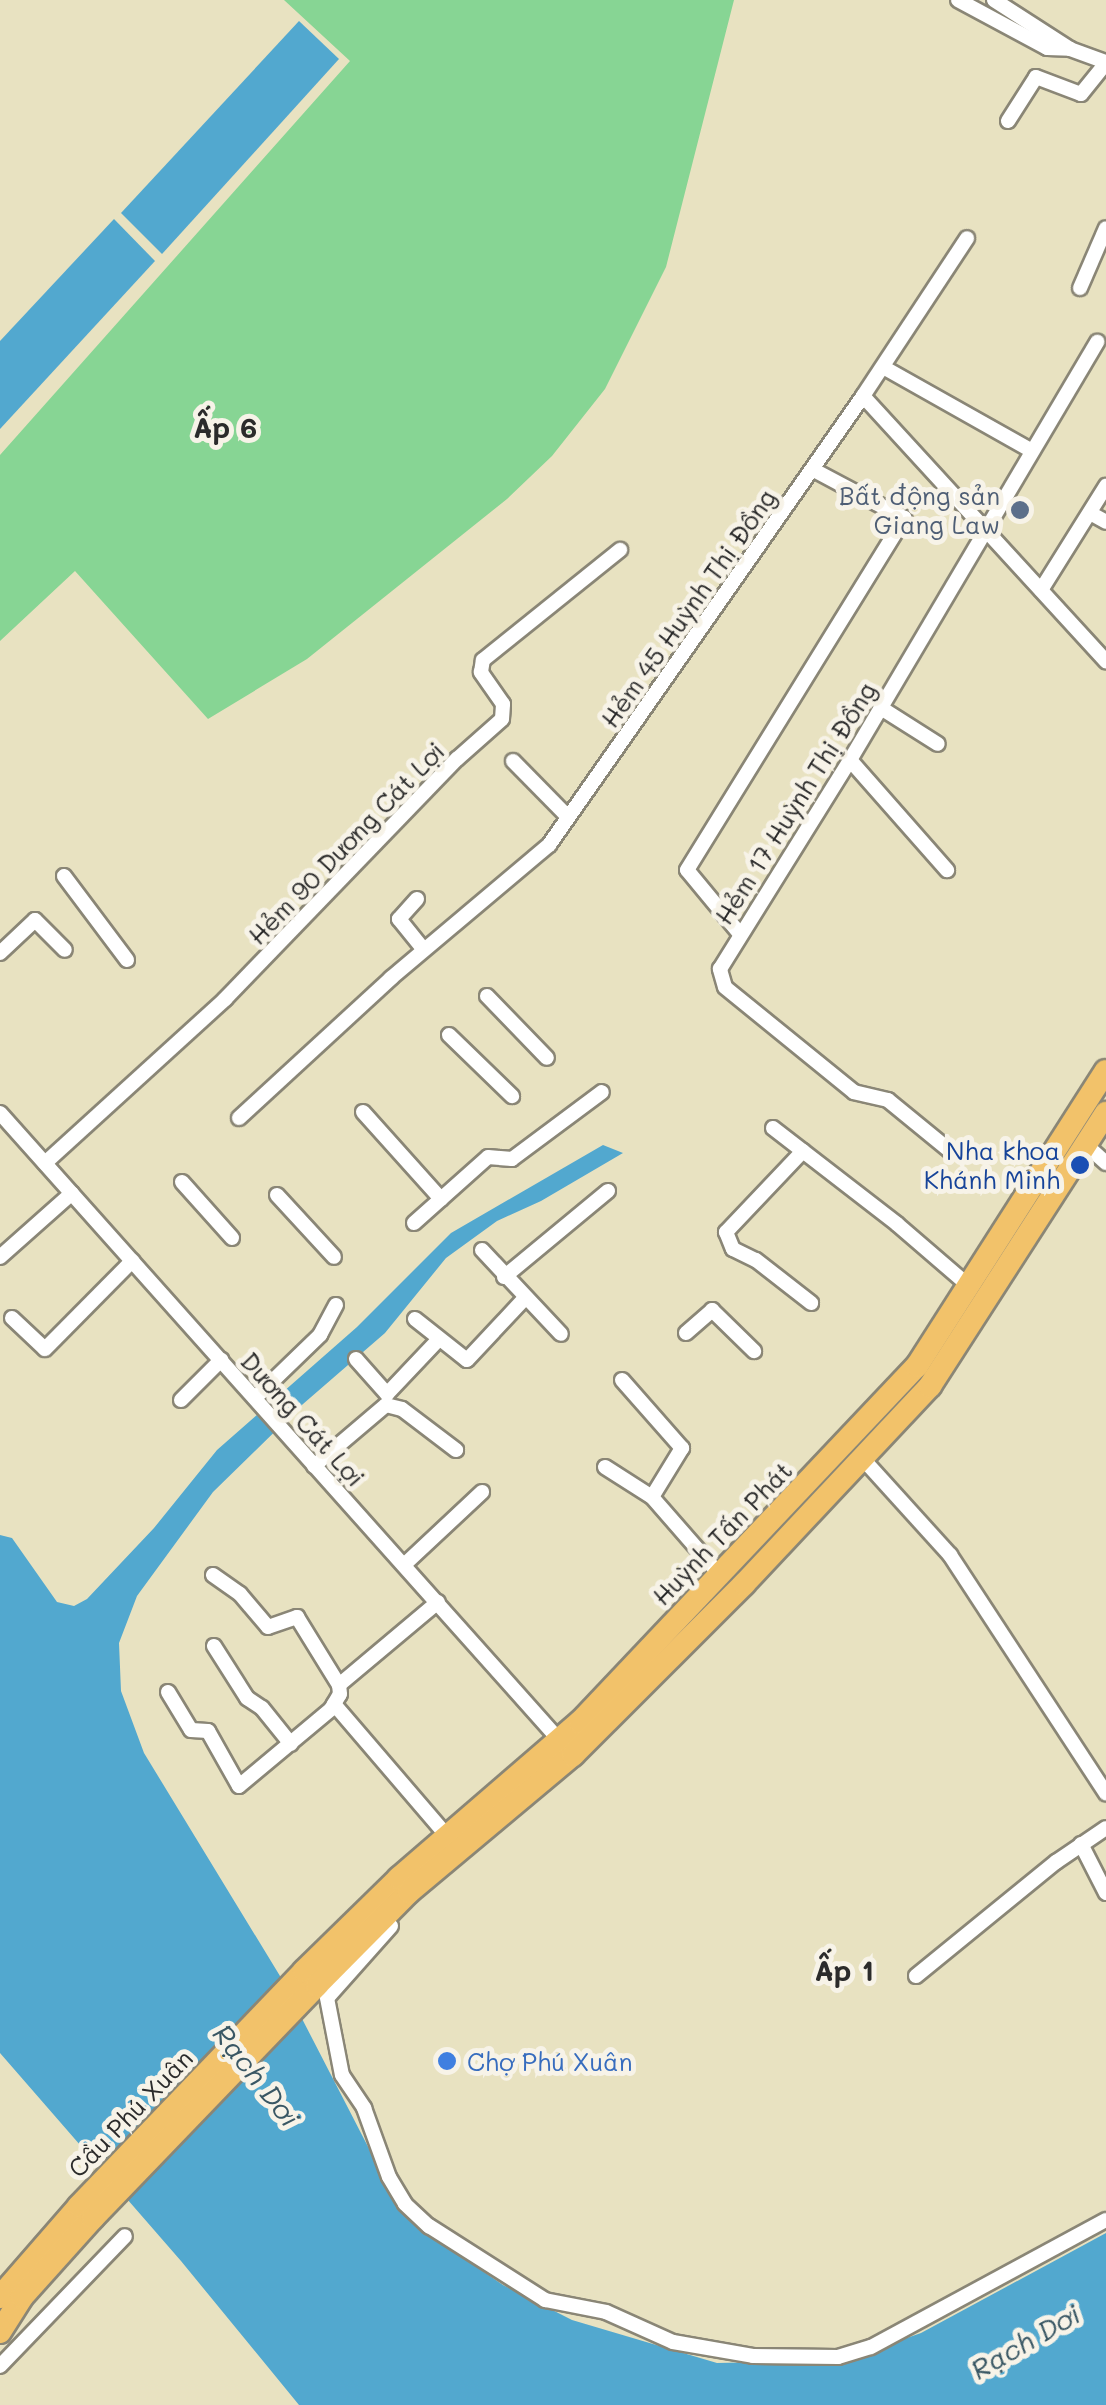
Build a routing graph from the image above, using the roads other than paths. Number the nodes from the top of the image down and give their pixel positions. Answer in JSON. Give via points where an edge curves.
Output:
{"nodes":[{"id":1,"x":958,"y":0,"type":"edge"},
{"id":2,"x":998,"y":1,"type":"edge"},
{"id":3,"x":1070,"y":49,"type":"junction"},
{"id":4,"x":1106,"y":62,"type":"edge"},
{"id":5,"x":1008,"y":121,"type":"dead end"},
{"id":6,"x":1106,"y":228,"type":"edge"},
{"id":7,"x":967,"y":238,"type":"dead end"},
{"id":8,"x":1080,"y":288,"type":"dead end"},
{"id":9,"x":1097,"y":342,"type":"dead end"},
{"id":10,"x":882,"y":367,"type":"junction"},
{"id":11,"x":863,"y":396,"type":"junction"},
{"id":12,"x":1032,"y":451,"type":"junction"},
{"id":13,"x":812,"y":469,"type":"junction"},
{"id":14,"x":1106,"y":486,"type":"edge"},
{"id":15,"x":1090,"y":513,"type":"junction"},
{"id":16,"x":1106,"y":522,"type":"edge"},
{"id":17,"x":986,"y":530,"type":"junction"},
{"id":18,"x":620,"y":550,"type":"dead end"},
{"id":19,"x":1041,"y":590,"type":"junction"},
{"id":20,"x":1106,"y":661,"type":"edge"},
{"id":21,"x":881,"y":708,"type":"junction"},
{"id":22,"x":938,"y":744,"type":"dead end"},
{"id":23,"x":513,"y":760,"type":"dead end"},
{"id":24,"x":850,"y":760,"type":"junction"},
{"id":25,"x":567,"y":816,"type":"junction"},
{"id":26,"x":947,"y":870,"type":"dead end"},
{"id":27,"x":64,"y":876,"type":"dead end"},
{"id":28,"x":417,"y":899,"type":"dead end"},
{"id":29,"x":740,"y":934,"type":"junction"},
{"id":30,"x":424,"y":949,"type":"junction"},
{"id":31,"x":65,"y":950,"type":"dead end"},
{"id":32,"x":0,"y":953,"type":"edge"},
{"id":33,"x":127,"y":960,"type":"dead end"},
{"id":34,"x":487,"y":996,"type":"dead end"},
{"id":35,"x":449,"y":1034,"type":"dead end"},
{"id":36,"x":547,"y":1058,"type":"dead end"},
{"id":37,"x":1106,"y":1071,"type":"edge"},
{"id":38,"x":602,"y":1092,"type":"dead end"},
{"id":39,"x":512,"y":1096,"type":"dead end"},
{"id":40,"x":364,"y":1112,"type":"dead end"},
{"id":41,"x":0,"y":1113,"type":"edge"},
{"id":42,"x":1106,"y":1113,"type":"edge"},
{"id":43,"x":239,"y":1118,"type":"dead end"},
{"id":44,"x":773,"y":1128,"type":"dead end"},
{"id":45,"x":1086,"y":1144,"type":"junction"},
{"id":46,"x":949,"y":1150,"type":"dead end"},
{"id":47,"x":803,"y":1151,"type":"junction"},
{"id":48,"x":45,"y":1163,"type":"junction"},
{"id":49,"x":1106,"y":1163,"type":"edge"},
{"id":50,"x":182,"y":1182,"type":"dead end"},
{"id":51,"x":608,"y":1190,"type":"dead end"},
{"id":52,"x":72,"y":1193,"type":"junction"},
{"id":53,"x":277,"y":1195,"type":"dead end"},
{"id":54,"x":441,"y":1200,"type":"junction"},
{"id":55,"x":414,"y":1223,"type":"dead end"},
{"id":56,"x":232,"y":1238,"type":"dead end"},
{"id":57,"x":482,"y":1250,"type":"dead end"},
{"id":58,"x":0,"y":1257,"type":"edge"},
{"id":59,"x":334,"y":1257,"type":"dead end"},
{"id":60,"x":132,"y":1260,"type":"junction"},
{"id":61,"x":504,"y":1278,"type":"junction"},
{"id":62,"x":968,"y":1286,"type":"junction"},
{"id":63,"x":524,"y":1299,"type":"junction"},
{"id":64,"x":811,"y":1303,"type":"dead end"},
{"id":65,"x":336,"y":1305,"type":"dead end"},
{"id":66,"x":12,"y":1318,"type":"dead end"},
{"id":67,"x":415,"y":1319,"type":"dead end"},
{"id":68,"x":686,"y":1333,"type":"dead end"},
{"id":69,"x":561,"y":1334,"type":"dead end"},
{"id":70,"x":438,"y":1340,"type":"junction"},
{"id":71,"x":754,"y":1351,"type":"dead end"},
{"id":72,"x":356,"y":1359,"type":"dead end"},
{"id":73,"x":221,"y":1360,"type":"junction"},
{"id":74,"x":622,"y":1380,"type":"dead end"},
{"id":75,"x":182,"y":1400,"type":"dead end"},
{"id":76,"x":256,"y":1401,"type":"junction"},
{"id":77,"x":456,"y":1450,"type":"dead end"},
{"id":78,"x":855,"y":1451,"type":"junction"},
{"id":79,"x":314,"y":1466,"type":"junction"},
{"id":80,"x":605,"y":1467,"type":"dead end"},
{"id":81,"x":482,"y":1492,"type":"dead end"},
{"id":82,"x":652,"y":1497,"type":"junction"},
{"id":83,"x":404,"y":1564,"type":"junction"},
{"id":84,"x":213,"y":1575,"type":"dead end"},
{"id":85,"x":721,"y":1576,"type":"junction"},
{"id":86,"x":438,"y":1602,"type":"junction"},
{"id":87,"x":214,"y":1646,"type":"dead end"},
{"id":88,"x":339,"y":1685,"type":"junction"},
{"id":89,"x":168,"y":1692,"type":"dead end"},
{"id":90,"x":334,"y":1704,"type":"junction"},
{"id":91,"x":291,"y":1744,"type":"junction"},
{"id":92,"x":566,"y":1748,"type":"junction"},
{"id":93,"x":1106,"y":1792,"type":"edge"},
{"id":94,"x":1106,"y":1828,"type":"edge"},
{"id":95,"x":452,"y":1844,"type":"junction"},
{"id":96,"x":1082,"y":1844,"type":"junction"},
{"id":97,"x":1106,"y":1893,"type":"edge"},
{"id":98,"x":916,"y":1976,"type":"dead end"},
{"id":99,"x":311,"y":1978,"type":"joint"},
{"id":100,"x":86,"y":2212,"type":"junction"},
{"id":101,"x":1106,"y":2220,"type":"edge"},
{"id":102,"x":125,"y":2236,"type":"dead end"},
{"id":103,"x":0,"y":2296,"type":"edge"},
{"id":104,"x":0,"y":2332,"type":"edge"},
{"id":105,"x":0,"y":2366,"type":"edge"}],
"edges":[{"from":1,"to":3,"type":"street","via":[[1047,48]]},
{"from":2,"to":3,"type":"street"},
{"from":3,"to":4,"type":"street"},
{"from":4,"to":5,"type":"street","via":[[1081,94],[1035,78]]},
{"from":6,"to":8,"type":"street"},
{"from":7,"to":10,"type":"street","name":"Hẻm 45 Huỳnh Thị Đồng"},
{"from":9,"to":12,"type":"street","name":"Hẻm 17 Huỳnh Thị Đồng"},
{"from":10,"to":11,"type":"street","name":"Hẻm 45 Huỳnh Thị Đồng"},
{"from":10,"to":12,"type":"street"},
{"from":11,"to":13,"type":"street","name":"Hẻm 45 Huỳnh Thị Đồng"},
{"from":11,"to":17,"type":"street"},
{"from":12,"to":17,"type":"street","name":"Hẻm 17 Huỳnh Thị Đồng"},
{"from":13,"to":25,"type":"street","name":"Hẻm 45 Huỳnh Thị Đồng"},
{"from":13,"to":29,"type":"street","via":[[904,518],[686,870]]},
{"from":14,"to":15,"type":"street"},
{"from":15,"to":16,"type":"street"},
{"from":15,"to":19,"type":"street"},
{"from":17,"to":19,"type":"street"},
{"from":17,"to":21,"type":"street","name":"Hẻm 17 Huỳnh Thị Đồng"},
{"from":18,"to":48,"type":"street","name":"Hẻm 90 Dương Cát Lợi","via":[[483,660],[502,719],[225,1000]]},
{"from":19,"to":20,"type":"street"},
{"from":21,"to":22,"type":"street"},
{"from":21,"to":24,"type":"street","name":"Hẻm 17 Huỳnh Thị Đồng"},
{"from":23,"to":25,"type":"street"},
{"from":24,"to":26,"type":"street"},
{"from":24,"to":29,"type":"street","name":"Hẻm 17 Huỳnh Thị Đồng"},
{"from":25,"to":30,"type":"street","name":"Hẻm 45 Huỳnh Thị Đồng","via":[[549,845]]},
{"from":27,"to":33,"type":"street"},
{"from":28,"to":30,"type":"street","via":[[399,920]]},
{"from":29,"to":46,"type":"street","name":"Hẻm 17 Huỳnh Thị Đồng","via":[[718,977],[854,1092],[888,1100]]},
{"from":30,"to":43,"type":"street","name":"Hẻm 45 Huỳnh Thị Đồng"},
{"from":31,"to":32,"type":"street","via":[[35,920]]},
{"from":34,"to":36,"type":"street"},
{"from":35,"to":39,"type":"street"},
{"from":37,"to":62,"type":"main road","name":"Huỳnh Tấn Phát"},
{"from":38,"to":54,"type":"street","via":[[512,1159],[488,1157]]},
{"from":40,"to":54,"type":"street"},
{"from":41,"to":48,"type":"street","name":"Dương Cát Lợi"},
{"from":42,"to":45,"type":"main road","name":"Huỳnh Tấn Phát"},
{"from":44,"to":47,"type":"street"},
{"from":45,"to":49,"type":"street"},
{"from":45,"to":78,"type":"main road","name":"Huỳnh Tấn Phát","via":[[930,1386]]},
{"from":47,"to":62,"type":"street"},
{"from":47,"to":64,"type":"street","via":[[726,1232],[734,1249]]},
{"from":48,"to":52,"type":"street","name":"Dương Cát Lợi"},
{"from":50,"to":56,"type":"street"},
{"from":51,"to":61,"type":"street"},
{"from":52,"to":58,"type":"street"},
{"from":52,"to":60,"type":"street","name":"Dương Cát Lợi"},
{"from":53,"to":59,"type":"street"},
{"from":54,"to":55,"type":"street"},
{"from":57,"to":61,"type":"street"},
{"from":60,"to":66,"type":"street","via":[[45,1350]]},
{"from":60,"to":73,"type":"street","name":"Dương Cát Lợi"},
{"from":61,"to":63,"type":"street"},
{"from":62,"to":78,"type":"main road","name":"Huỳnh Tấn Phát"},
{"from":63,"to":69,"type":"street"},
{"from":63,"to":70,"type":"street","via":[[467,1360]]},
{"from":65,"to":76,"type":"street","via":[[320,1335]]},
{"from":67,"to":70,"type":"street"},
{"from":68,"to":71,"type":"street","via":[[712,1310]]},
{"from":70,"to":72,"type":"street","via":[[386,1394]]},
{"from":73,"to":75,"type":"street"},
{"from":73,"to":76,"type":"street","name":"Dương Cát Lợi"},
{"from":74,"to":82,"type":"street","via":[[682,1448]]},
{"from":76,"to":79,"type":"street","name":"Dương Cát Lợi"},
{"from":77,"to":79,"type":"street","via":[[402,1409],[386,1405]]},
{"from":78,"to":85,"type":"main road","name":"Huỳnh Tấn Phát"},
{"from":78,"to":92,"type":"main road","name":"Huỳnh Tấn Phát"},
{"from":78,"to":93,"type":"street","via":[[950,1555]]},
{"from":79,"to":83,"type":"street","name":"Dương Cát Lợi"},
{"from":80,"to":82,"type":"street"},
{"from":81,"to":83,"type":"street"},
{"from":82,"to":85,"type":"street"},
{"from":83,"to":86,"type":"street","name":"Dương Cát Lợi"},
{"from":84,"to":88,"type":"street","via":[[268,1627],[297,1617]]},
{"from":85,"to":92,"type":"main road","name":"Huỳnh Tấn Phát"},
{"from":86,"to":88,"type":"street"},
{"from":86,"to":92,"type":"street","name":"Dương Cát Lợi"},
{"from":87,"to":91,"type":"street","via":[[247,1698]]},
{"from":88,"to":90,"type":"street"},
{"from":89,"to":91,"type":"street","via":[[191,1730],[208,1731],[240,1786]]},
{"from":90,"to":91,"type":"street"},
{"from":90,"to":95,"type":"street"},
{"from":92,"to":95,"type":"main road","name":"Huỳnh Tấn Phát"},
{"from":94,"to":96,"type":"street"},
{"from":95,"to":99,"type":"main road","name":"Huỳnh Tấn Phát"},
{"from":95,"to":101,"type":"street","via":[[459,1860],[364,1954],[326,2008],[342,2075],[364,2108],[405,2204],[544,2300],[606,2312],[674,2342],[753,2356],[838,2358]]},
{"from":96,"to":97,"type":"street"},
{"from":96,"to":98,"type":"street"},
{"from":99,"to":100,"type":"main road","name":"Cầu Phú Xuân"},
{"from":100,"to":103,"type":"main road"},
{"from":100,"to":104,"type":"main road"},
{"from":102,"to":105,"type":"street"}]}
